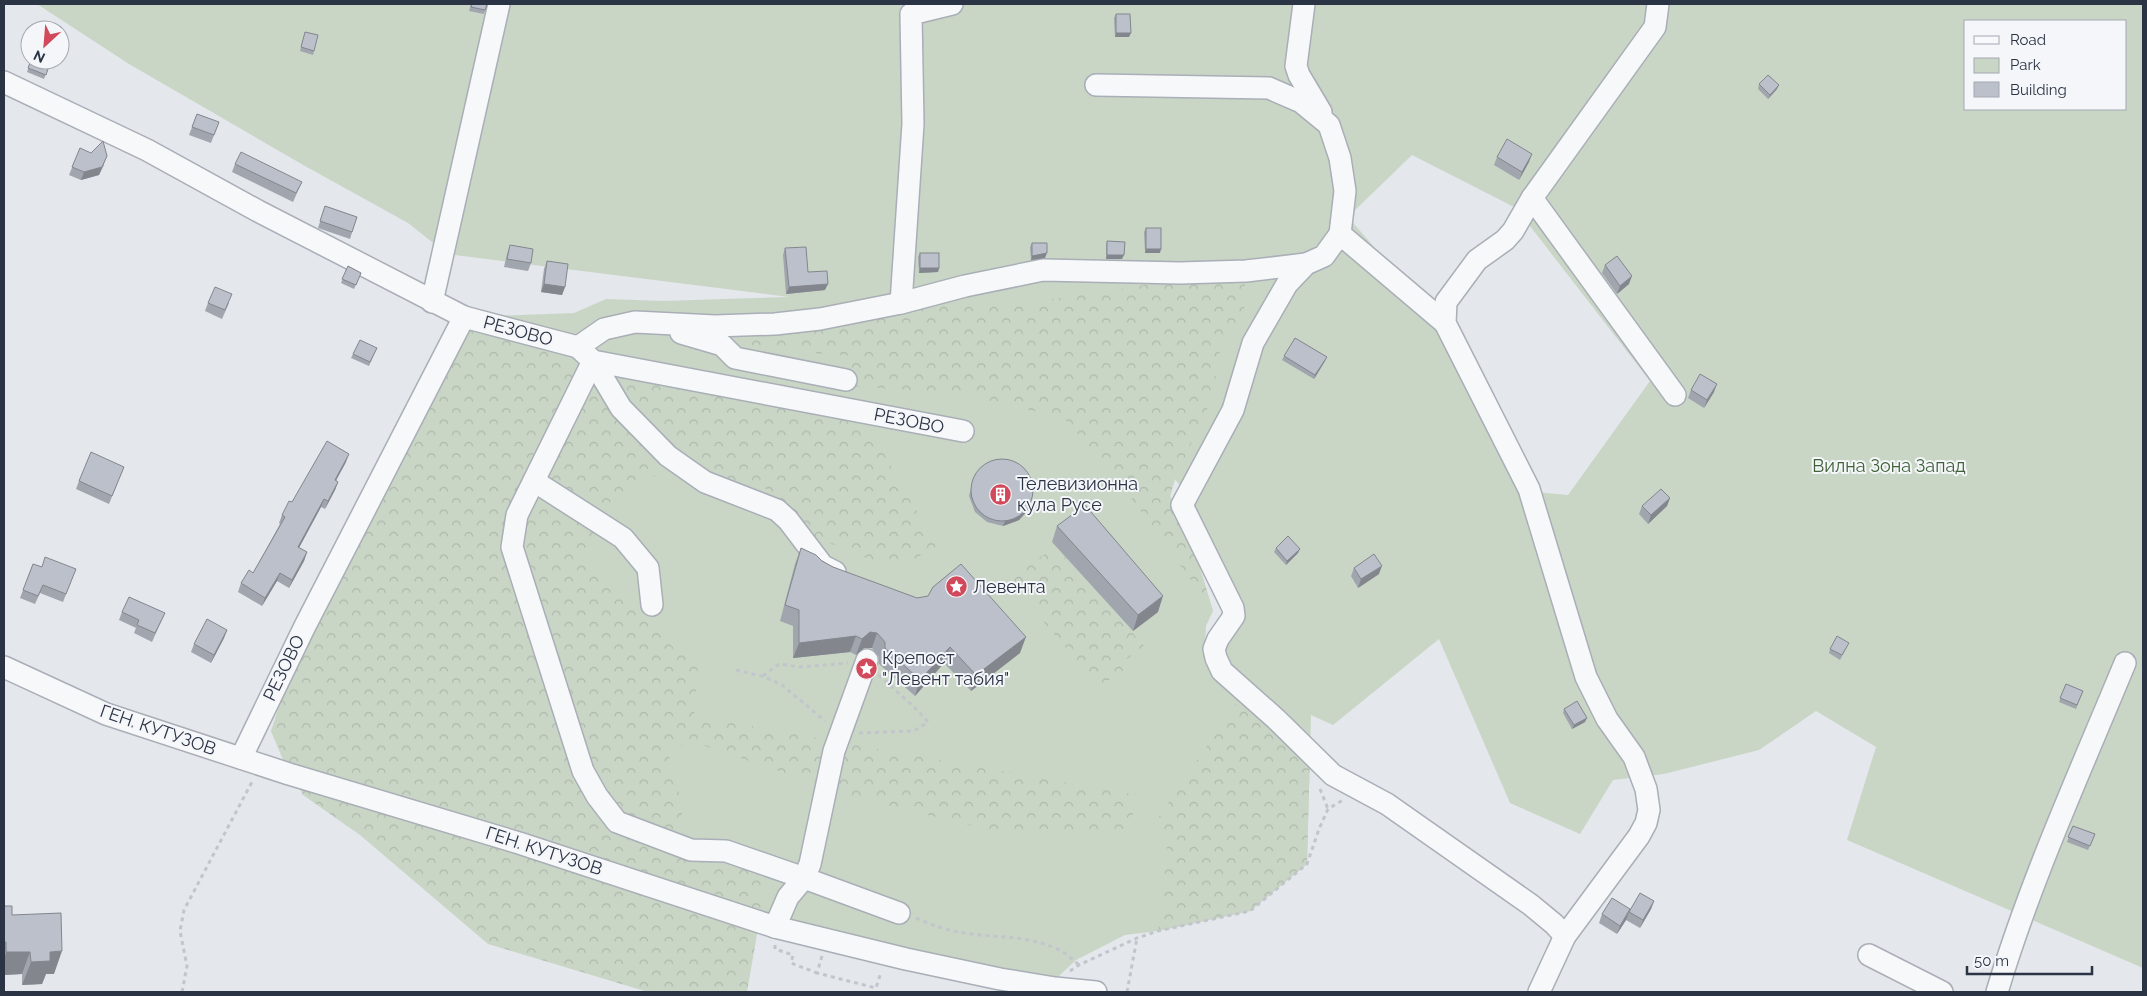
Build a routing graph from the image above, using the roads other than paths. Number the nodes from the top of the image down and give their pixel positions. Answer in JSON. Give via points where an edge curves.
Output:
{"nodes":[{"id":1,"x":499,"y":4,"type":"edge"},
{"id":2,"x":952,"y":4,"type":"edge"},
{"id":3,"x":1304,"y":4,"type":"edge"},
{"id":4,"x":1658,"y":4,"type":"edge"},
{"id":5,"x":911,"y":9,"type":"edge"},
{"id":6,"x":4,"y":82,"type":"edge"},
{"id":7,"x":1096,"y":85,"type":"dead end"},
{"id":8,"x":1329,"y":125,"type":"junction"},
{"id":9,"x":1532,"y":198,"type":"junction"},
{"id":10,"x":1340,"y":234,"type":"junction"},
{"id":11,"x":1306,"y":264,"type":"junction"},
{"id":12,"x":432,"y":302,"type":"junction"},
{"id":13,"x":901,"y":303,"type":"junction"},
{"id":14,"x":464,"y":317,"type":"junction"},
{"id":15,"x":635,"y":322,"type":"junction"},
{"id":16,"x":1445,"y":323,"type":"junction"},
{"id":17,"x":578,"y":347,"type":"junction"},
{"id":18,"x":593,"y":361,"type":"junction"},
{"id":19,"x":846,"y":380,"type":"dead end"},
{"id":20,"x":1675,"y":395,"type":"dead end"},
{"id":21,"x":963,"y":431,"type":"dead end"},
{"id":22,"x":534,"y":481,"type":"junction"},
{"id":23,"x":850,"y":578,"type":"edge"},
{"id":24,"x":652,"y":604,"type":"dead end"},
{"id":25,"x":2125,"y":663,"type":"dead end"},
{"id":26,"x":865,"y":664,"type":"road end"},
{"id":27,"x":4,"y":668,"type":"edge"},
{"id":28,"x":251,"y":761,"type":"junction"},
{"id":29,"x":804,"y":878,"type":"junction"},
{"id":30,"x":899,"y":913,"type":"road end"},
{"id":31,"x":775,"y":927,"type":"junction"},
{"id":32,"x":1565,"y":936,"type":"junction"},
{"id":33,"x":1869,"y":955,"type":"dead end"},
{"id":34,"x":1096,"y":992,"type":"edge"},
{"id":35,"x":1539,"y":992,"type":"edge"},
{"id":36,"x":1942,"y":992,"type":"edge"},
{"id":37,"x":1998,"y":992,"type":"edge"}],
"edges":[{"from":1,"to":12,"type":"street"},
{"from":2,"to":5,"type":"street"},
{"from":3,"to":8,"type":"street","via":[[1296,66]]},
{"from":4,"to":9,"type":"street","via":[[1655,27]]},
{"from":5,"to":13,"type":"street","via":[[913,124]]},
{"from":6,"to":12,"type":"street","via":[[147,150]]},
{"from":7,"to":8,"type":"street","via":[[1269,88],[1301,102]]},
{"from":8,"to":10,"type":"street","via":[[1340,158],[1345,191]]},
{"from":9,"to":16,"type":"street","via":[[1505,240],[1477,260],[1446,302]]},
{"from":9,"to":20,"type":"street"},
{"from":10,"to":11,"type":"street","via":[[1324,256]]},
{"from":10,"to":16,"type":"street"},
{"from":11,"to":13,"type":"street","via":[[1246,272],[1042,270]]},
{"from":11,"to":32,"type":"street","via":[[1287,284],[1253,343],[1233,410],[1182,505],[1234,608],[1234,616],[1214,649],[1216,658],[1222,671],[1333,775],[1388,804],[1531,904]]},
{"from":12,"to":14,"type":"street"},
{"from":13,"to":15,"type":"street","via":[[775,324],[716,326]]},
{"from":14,"to":17,"type":"street","name":"РЕЗОВО"},
{"from":14,"to":28,"type":"street","name":"РЕЗОВО","via":[[305,626]]},
{"from":15,"to":17,"type":"street","via":[[604,329]]},
{"from":15,"to":19,"type":"street","via":[[722,345],[735,358]]},
{"from":16,"to":32,"type":"street","via":[[1529,489],[1586,677],[1607,719],[1634,757],[1646,789],[1648,810],[1640,836]]},
{"from":17,"to":18,"type":"street","name":"РЕЗОВО"},
{"from":18,"to":21,"type":"street","name":"РЕЗОВО"},
{"from":18,"to":22,"type":"street"},
{"from":18,"to":23,"type":"street","via":[[621,408],[668,456],[705,482],[777,510],[823,566]]},
{"from":22,"to":24,"type":"street","via":[[622,538],[648,568]]},
{"from":22,"to":29,"type":"street","via":[[517,515],[512,547],[583,771],[597,796],[617,822],[691,850],[726,851]]},
{"from":25,"to":37,"type":"street","via":[[2032,890]]},
{"from":26,"to":29,"type":"street","via":[[837,743],[810,864]]},
{"from":27,"to":28,"type":"street","name":"ГЕН. КУТУЗОВ","via":[[106,714]]},
{"from":28,"to":31,"type":"street","name":"ГЕН. КУТУЗОВ","via":[[519,843]]},
{"from":29,"to":30,"type":"street"},
{"from":29,"to":31,"type":"street","via":[[788,897]]},
{"from":31,"to":34,"type":"street","name":"ГЕН. КУТУЗОВ","via":[[1000,979]]},
{"from":32,"to":35,"type":"street"},
{"from":33,"to":36,"type":"street"}]}
